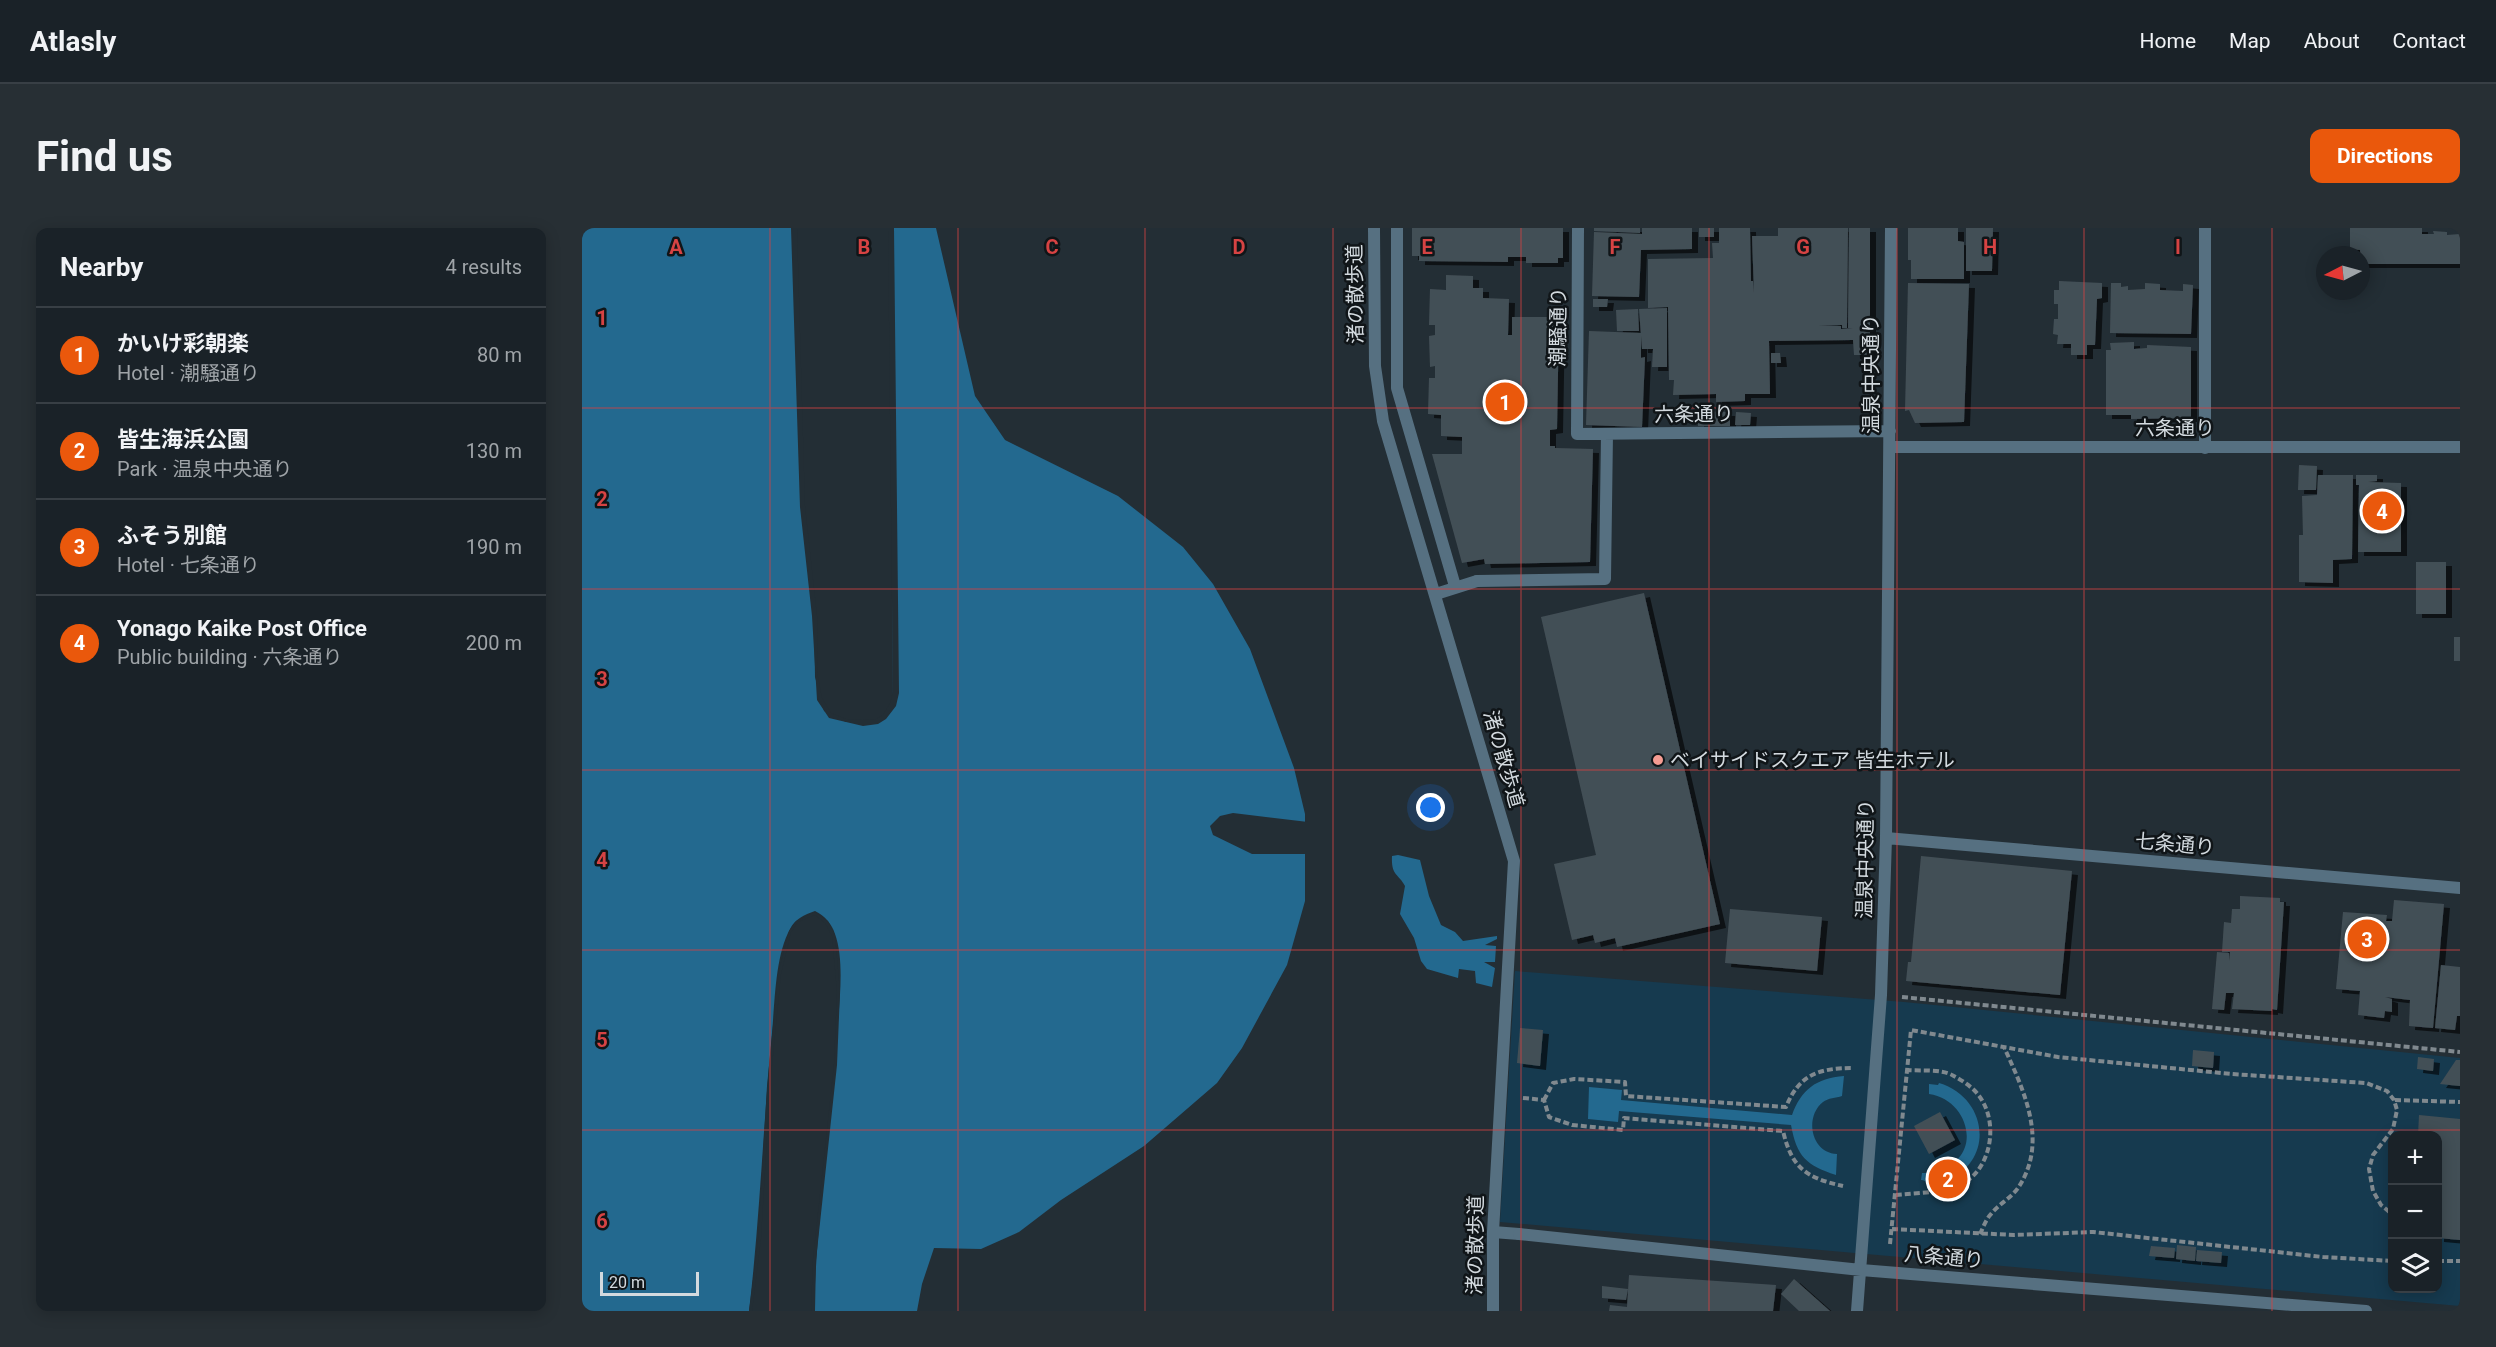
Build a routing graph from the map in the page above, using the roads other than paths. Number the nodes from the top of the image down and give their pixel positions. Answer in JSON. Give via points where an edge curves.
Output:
{"nodes":[{"id":1,"x":1374,"y":228,"type":"edge"},
{"id":2,"x":1397,"y":228,"type":"edge"},
{"id":3,"x":1578,"y":228,"type":"edge"},
{"id":4,"x":1891,"y":228,"type":"edge"},
{"id":5,"x":2205,"y":228,"type":"edge"},
{"id":6,"x":1576,"y":426,"type":"joint"},
{"id":7,"x":1890,"y":431,"type":"junction"},
{"id":8,"x":1607,"y":434,"type":"junction"},
{"id":9,"x":1890,"y":447,"type":"junction"},
{"id":10,"x":2460,"y":447,"type":"edge"},
{"id":11,"x":2205,"y":448,"type":"junction"},
{"id":12,"x":1455,"y":586,"type":"junction"},
{"id":13,"x":1436,"y":594,"type":"junction"},
{"id":14,"x":1886,"y":838,"type":"junction"},
{"id":15,"x":2460,"y":888,"type":"edge"},
{"id":16,"x":1493,"y":1232,"type":"junction"},
{"id":17,"x":1861,"y":1270,"type":"junction"},
{"id":18,"x":1493,"y":1311,"type":"edge"},
{"id":19,"x":1857,"y":1311,"type":"edge"},
{"id":20,"x":2366,"y":1311,"type":"edge"}],
"edges":[{"from":1,"to":13,"type":"street","name":"渚の散歩道","via":[[1375,366],[1383,421]]},
{"from":2,"to":12,"type":"street","via":[[1397,388]]},
{"from":3,"to":6,"type":"street","name":"潮騒通り"},
{"from":4,"to":7,"type":"street","name":"温泉中央通り"},
{"from":5,"to":11,"type":"street"},
{"from":6,"to":8,"type":"street","name":"六条通り","via":[[1577,434]]},
{"from":7,"to":8,"type":"street","name":"六条通り"},
{"from":7,"to":9,"type":"street","name":"温泉中央通り"},
{"from":8,"to":12,"type":"street","via":[[1605,579],[1477,581]]},
{"from":9,"to":11,"type":"street","name":"六条通り"},
{"from":9,"to":14,"type":"street","name":"温泉中央通り"},
{"from":10,"to":11,"type":"street","name":"六条通り"},
{"from":12,"to":13,"type":"street"},
{"from":13,"to":16,"type":"street","name":"渚の散歩道","via":[[1514,861]]},
{"from":14,"to":15,"type":"street","name":"七条通り"},
{"from":14,"to":17,"type":"street","name":"温泉中央通り","via":[[1881,995]]},
{"from":16,"to":17,"type":"street","name":"八条通り"},
{"from":16,"to":18,"type":"street","name":"渚の散歩道"},
{"from":17,"to":19,"type":"street","name":"温泉中央通り"},
{"from":17,"to":20,"type":"street","name":"八条通り"}]}
